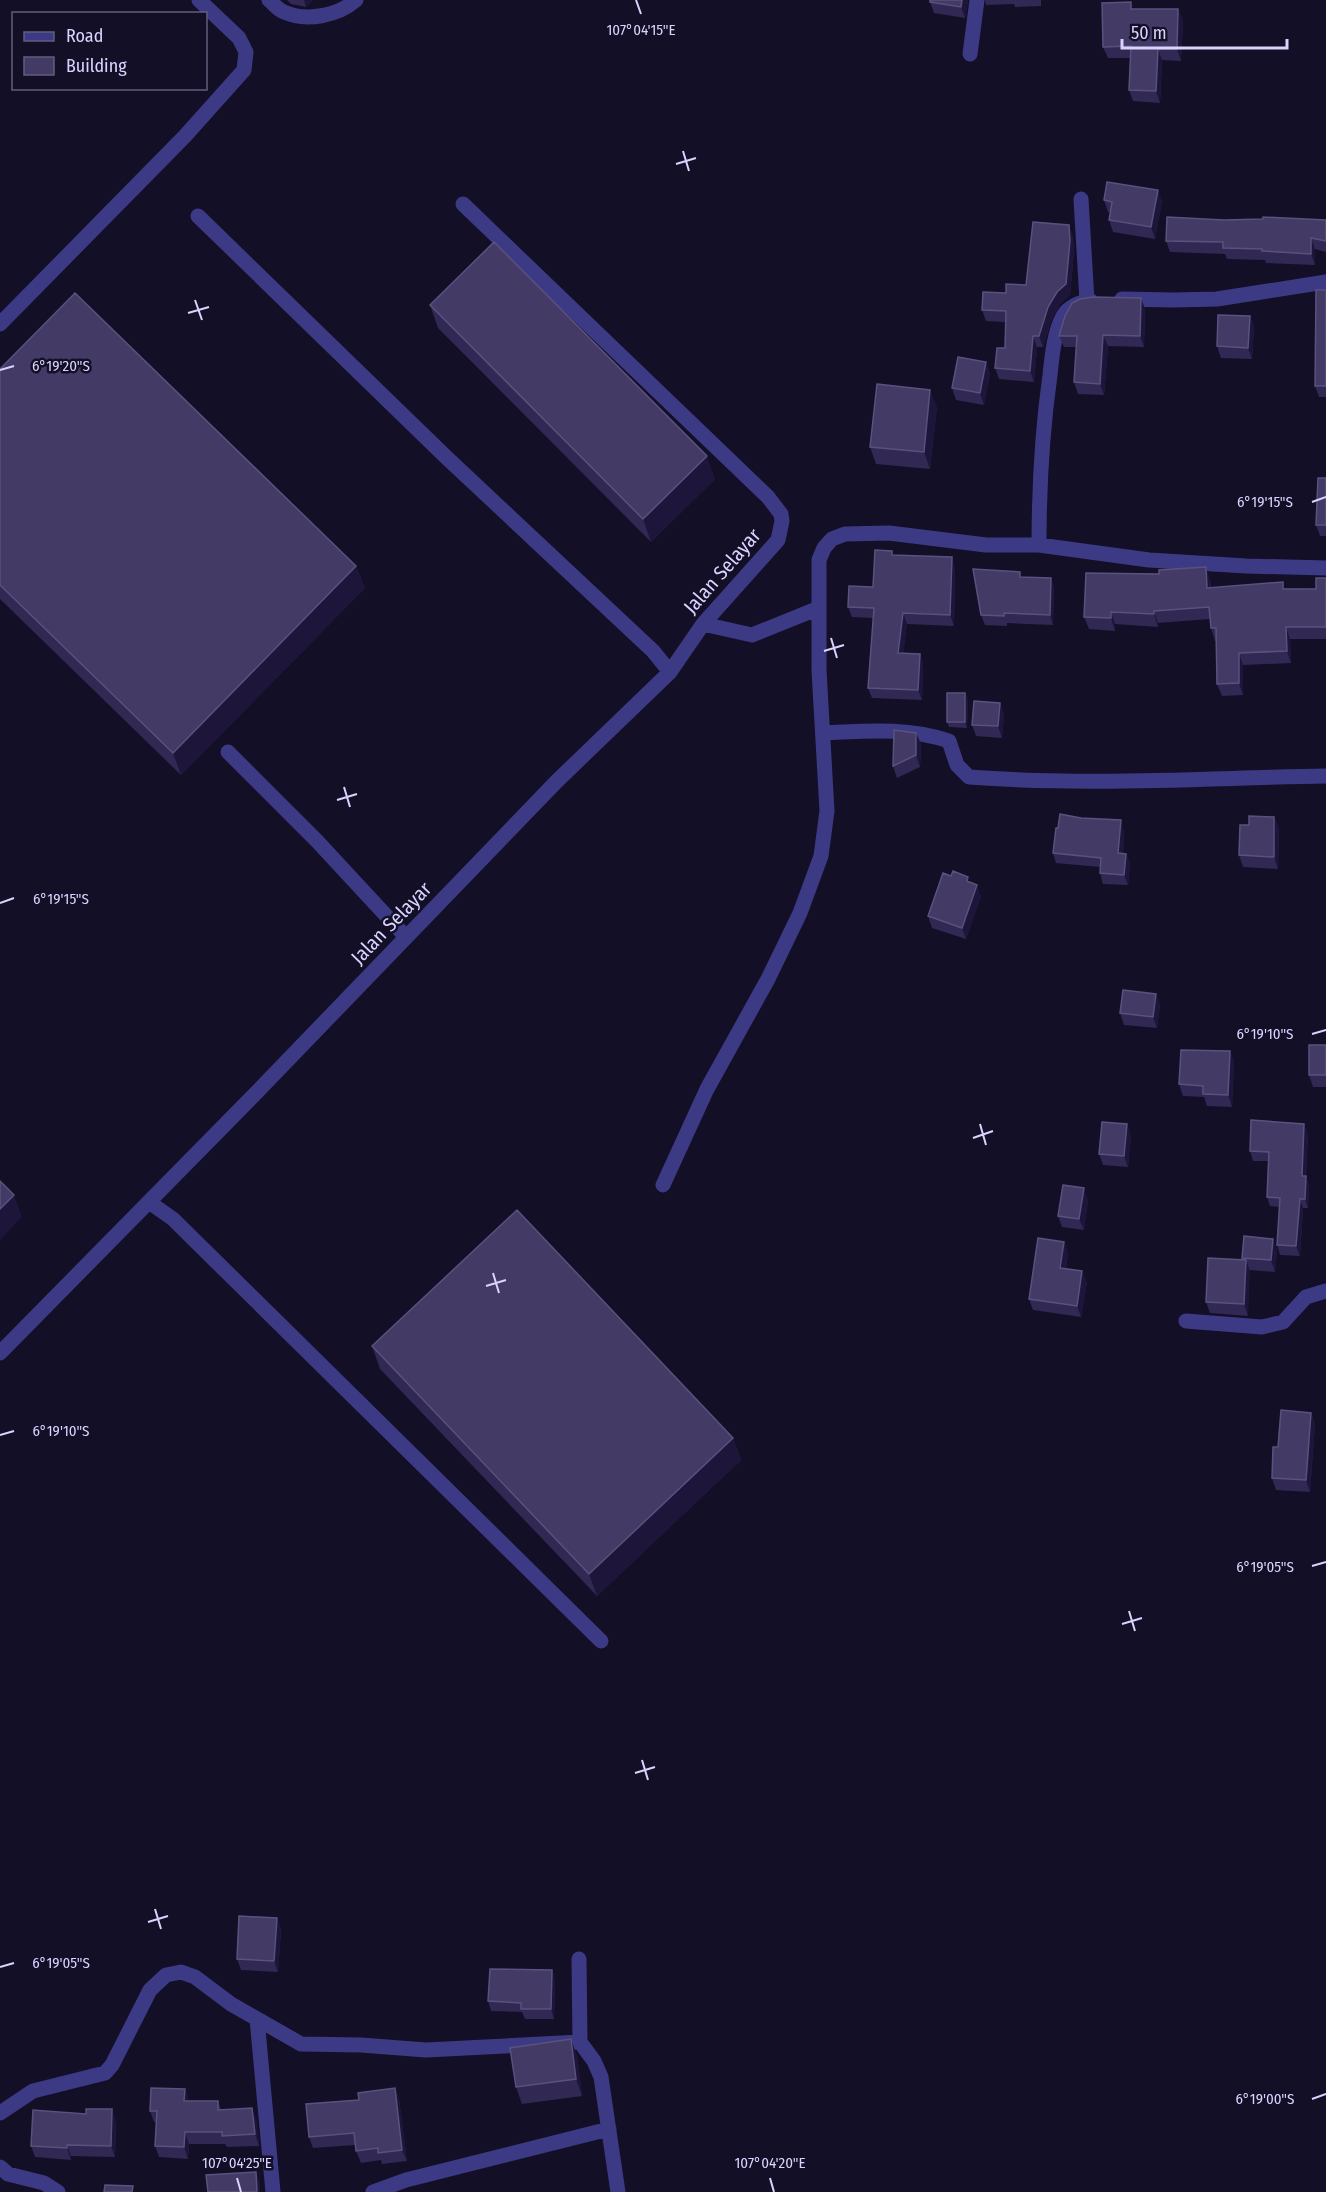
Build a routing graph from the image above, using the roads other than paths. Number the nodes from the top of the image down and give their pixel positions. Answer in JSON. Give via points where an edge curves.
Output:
{"nodes":[{"id":1,"x":199,"y":0,"type":"edge"},
{"id":2,"x":269,"y":0,"type":"edge"},
{"id":3,"x":356,"y":0,"type":"edge"},
{"id":4,"x":977,"y":0,"type":"edge"},
{"id":5,"x":970,"y":54,"type":"dead end"},
{"id":6,"x":1081,"y":199,"type":"dead end"},
{"id":7,"x":463,"y":204,"type":"dead end"},
{"id":8,"x":198,"y":216,"type":"dead end"},
{"id":9,"x":1326,"y":282,"type":"edge"},
{"id":10,"x":1087,"y":301,"type":"junction"},
{"id":11,"x":0,"y":324,"type":"edge"},
{"id":12,"x":1039,"y":545,"type":"junction"},
{"id":13,"x":1326,"y":568,"type":"edge"},
{"id":14,"x":819,"y":608,"type":"junction"},
{"id":15,"x":703,"y":624,"type":"junction"},
{"id":16,"x":670,"y":672,"type":"junction"},
{"id":17,"x":824,"y":733,"type":"junction"},
{"id":18,"x":228,"y":752,"type":"dead end"},
{"id":19,"x":1326,"y":776,"type":"edge"},
{"id":20,"x":406,"y":937,"type":"junction"},
{"id":21,"x":663,"y":1185,"type":"dead end"},
{"id":22,"x":149,"y":1202,"type":"junction"},
{"id":23,"x":1326,"y":1291,"type":"edge"},
{"id":24,"x":1186,"y":1321,"type":"dead end"},
{"id":25,"x":0,"y":1353,"type":"edge"},
{"id":26,"x":601,"y":1641,"type":"dead end"},
{"id":27,"x":579,"y":1959,"type":"dead end"},
{"id":28,"x":257,"y":2019,"type":"junction"},
{"id":29,"x":580,"y":2042,"type":"junction"},
{"id":30,"x":0,"y":2113,"type":"edge"},
{"id":31,"x":609,"y":2129,"type":"junction"},
{"id":32,"x":0,"y":2167,"type":"edge"},
{"id":33,"x":58,"y":2192,"type":"edge"},
{"id":34,"x":273,"y":2192,"type":"edge"},
{"id":35,"x":373,"y":2192,"type":"edge"},
{"id":36,"x":618,"y":2192,"type":"edge"}],
"edges":[{"from":1,"to":11,"type":"street","via":[[239,38],[246,52],[244,70],[185,136]]},
{"from":2,"to":3,"type":"street","via":[[282,12],[302,18],[323,16]]},
{"from":4,"to":5,"type":"street"},
{"from":6,"to":10,"type":"street"},
{"from":7,"to":15,"type":"street","name":"Jalan Selayar","via":[[777,507],[782,521],[778,540]]},
{"from":8,"to":16,"type":"street","via":[[653,651]]},
{"from":9,"to":10,"type":"street","via":[[1217,298]]},
{"from":10,"to":12,"type":"street","via":[[1070,307],[1057,332],[1042,432]]},
{"from":12,"to":13,"type":"street","via":[[1149,560]]},
{"from":12,"to":14,"type":"street","via":[[986,545],[889,533],[845,534],[832,539],[819,560]]},
{"from":14,"to":15,"type":"street","via":[[752,635]]},
{"from":14,"to":17,"type":"street"},
{"from":15,"to":16,"type":"street","name":"Jalan Selayar"},
{"from":16,"to":20,"type":"street","name":"Jalan Selayar","via":[[557,781]]},
{"from":17,"to":19,"type":"street","via":[[907,731],[930,735],[949,741],[957,765],[969,777],[1015,781]]},
{"from":17,"to":21,"type":"street","via":[[827,811],[816,874],[791,932],[707,1089]]},
{"from":18,"to":20,"type":"street"},
{"from":20,"to":22,"type":"street","name":"Jalan Selayar"},
{"from":22,"to":25,"type":"street","name":"Jalan Selayar"},
{"from":22,"to":26,"type":"street","via":[[173,1219]]},
{"from":23,"to":24,"type":"street","via":[[1306,1297],[1283,1322],[1262,1327]]},
{"from":27,"to":29,"type":"street"},
{"from":28,"to":29,"type":"street","via":[[301,2044],[426,2050]]},
{"from":28,"to":30,"type":"street","via":[[195,1977],[181,1972],[166,1975],[150,1990],[105,2073],[33,2091]]},
{"from":28,"to":34,"type":"street"},
{"from":29,"to":31,"type":"street","via":[[601,2077]]},
{"from":31,"to":35,"type":"street","via":[[406,2180]]},
{"from":31,"to":36,"type":"street"},
{"from":32,"to":33,"type":"street","via":[[8,2174],[44,2183]]}]}
